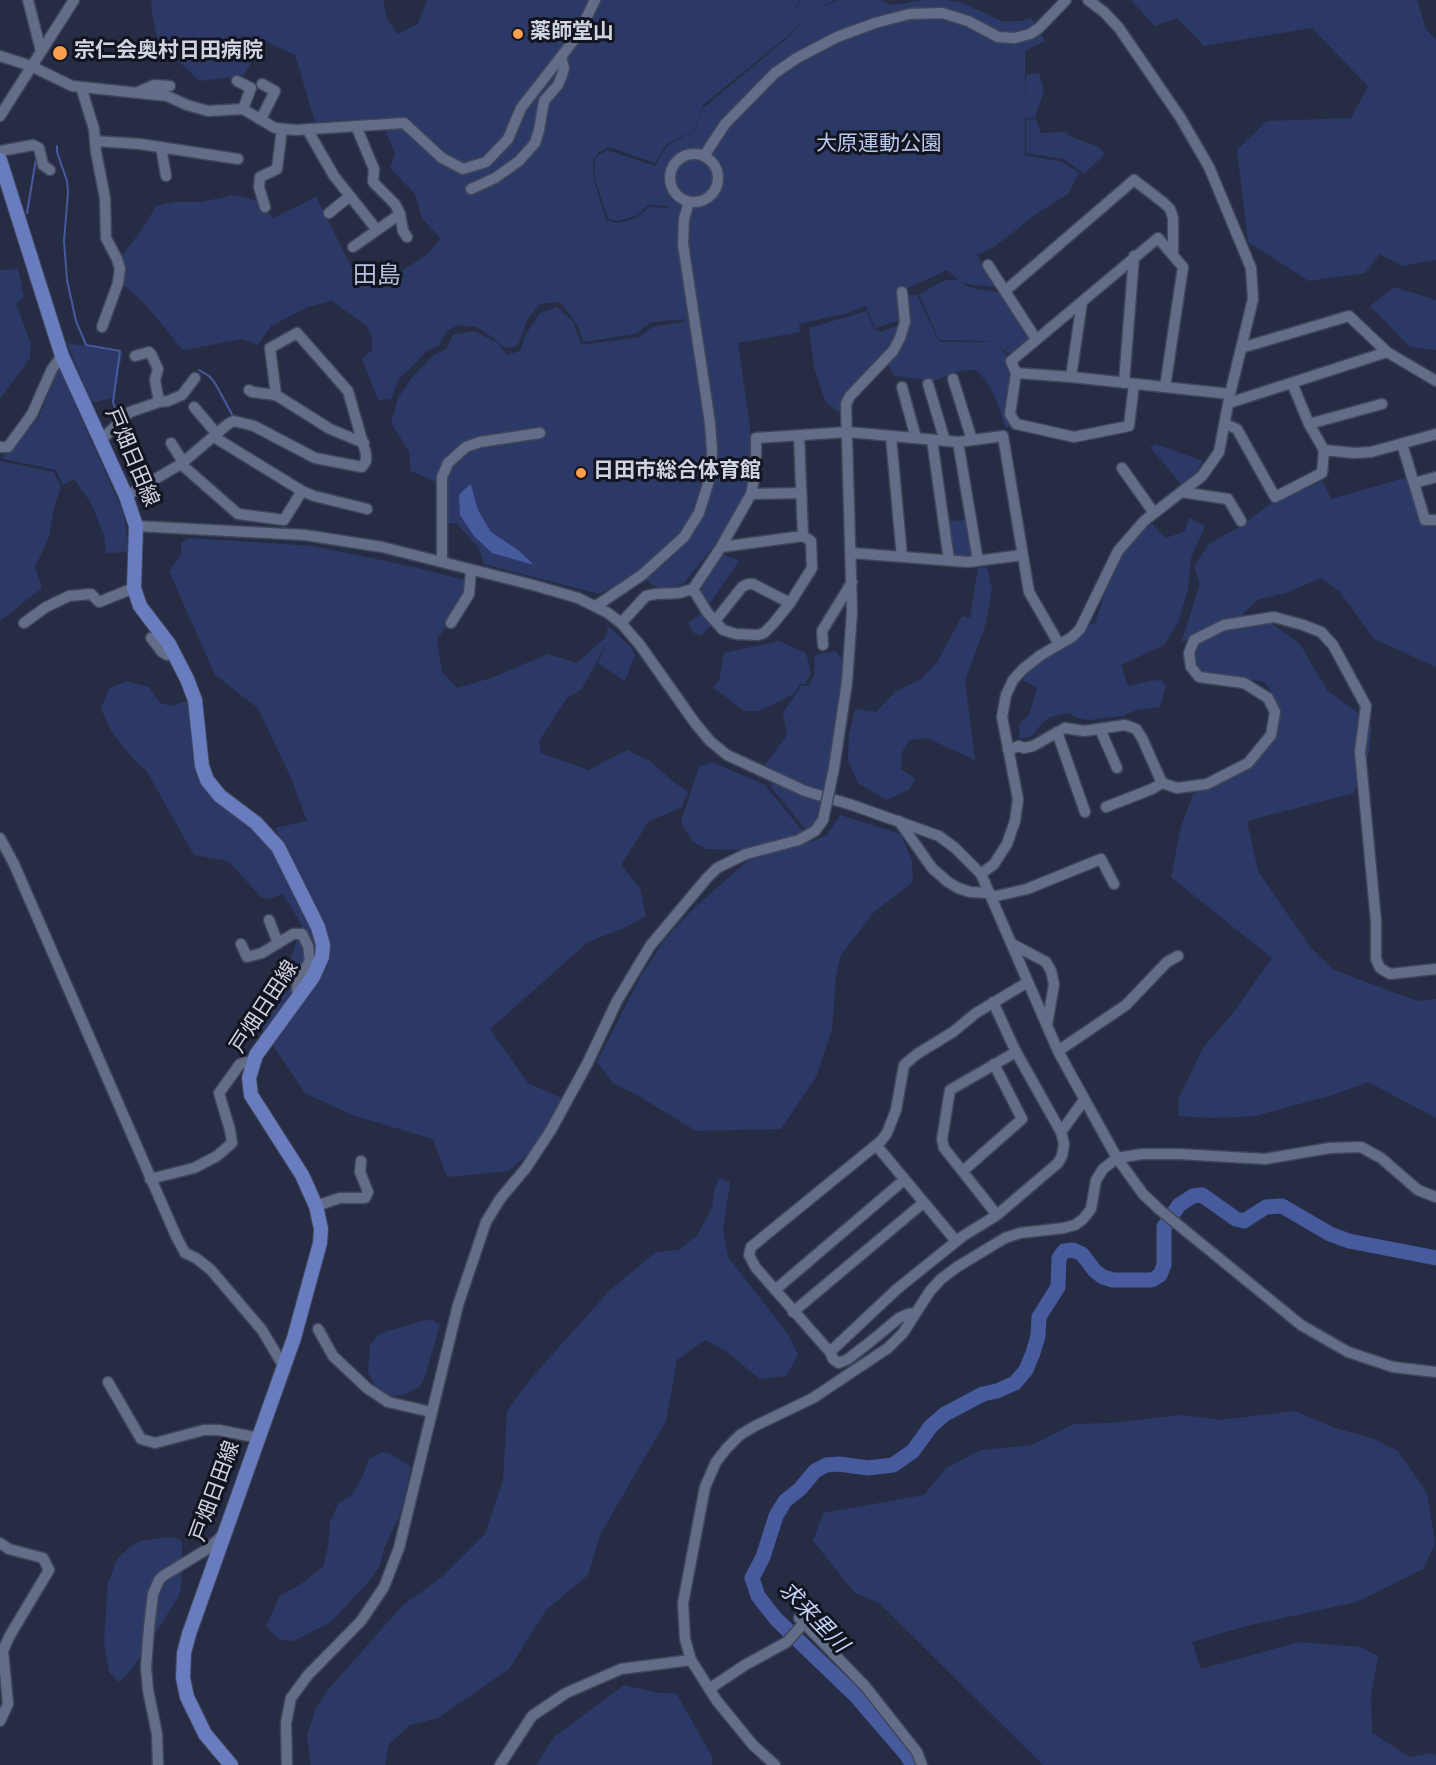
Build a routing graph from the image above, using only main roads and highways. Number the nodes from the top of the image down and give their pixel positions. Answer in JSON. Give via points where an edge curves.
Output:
{"nodes":[{"id":1,"x":0,"y":160,"type":"edge"},
{"id":2,"x":231,"y":1765,"type":"edge"}],
"edges":[{"from":1,"to":2,"type":"main road","name":"戸畑日田線","via":[[62,356],[136,526],[134,588],[140,606],[173,652],[195,700],[207,780],[278,847],[323,945],[314,977],[254,1060],[249,1078],[251,1095],[302,1175],[316,1206],[320,1243],[294,1338],[184,1653],[183,1678],[194,1715]]}]}
